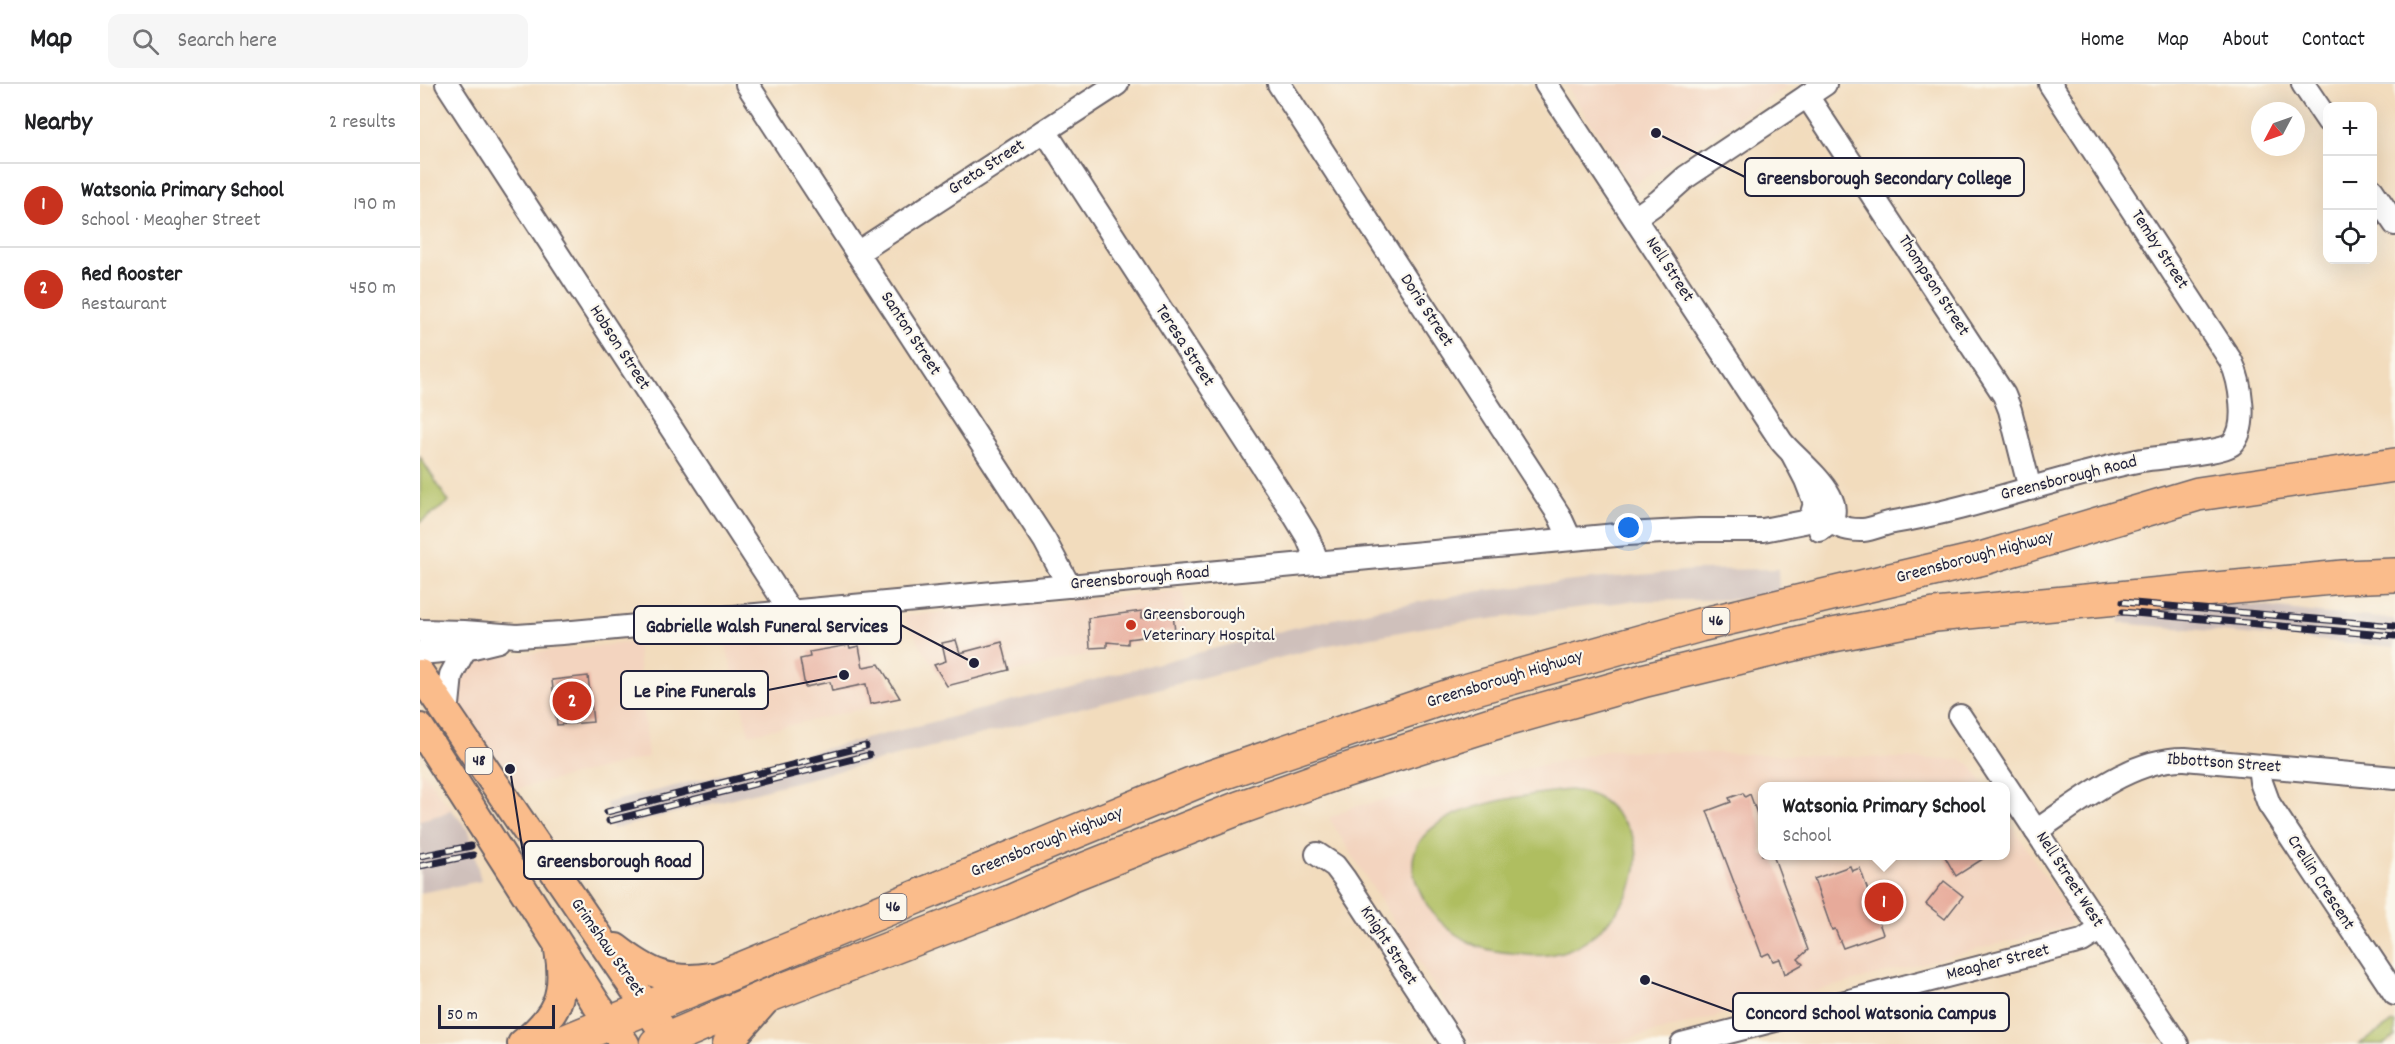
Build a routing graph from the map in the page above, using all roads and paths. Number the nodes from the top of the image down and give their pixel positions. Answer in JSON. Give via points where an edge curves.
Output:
{"nodes":[{"id":1,"x":447,"y":84,"type":"edge"},
{"id":2,"x":747,"y":84,"type":"edge"},
{"id":3,"x":1117,"y":84,"type":"edge"},
{"id":4,"x":1279,"y":84,"type":"edge"},
{"id":5,"x":1546,"y":84,"type":"edge"},
{"id":6,"x":2050,"y":84,"type":"edge"},
{"id":7,"x":2303,"y":84,"type":"edge"},
{"id":8,"x":1816,"y":90,"type":"edge"},
{"id":9,"x":2323,"y":114,"type":"edge"},
{"id":10,"x":1045,"y":131,"type":"junction"},
{"id":11,"x":2377,"y":196,"type":"edge"},
{"id":12,"x":1631,"y":213,"type":"junction"},
{"id":13,"x":2395,"y":224,"type":"edge"},
{"id":14,"x":857,"y":252,"type":"junction"},
{"id":15,"x":2240,"y":426,"type":"joint"},
{"id":16,"x":2395,"y":465,"type":"edge"},
{"id":17,"x":2030,"y":489,"type":"junction"},
{"id":18,"x":1826,"y":516,"type":"junction"},
{"id":19,"x":1570,"y":539,"type":"junction"},
{"id":20,"x":1318,"y":563,"type":"junction"},
{"id":21,"x":2395,"y":575,"type":"edge"},
{"id":22,"x":1069,"y":586,"type":"junction"},
{"id":23,"x":791,"y":612,"type":"junction"},
{"id":24,"x":420,"y":631,"type":"edge"},
{"id":25,"x":517,"y":636,"type":"junction"},
{"id":26,"x":465,"y":649,"type":"junction"},
{"id":27,"x":420,"y":653,"type":"edge"},
{"id":28,"x":420,"y":674,"type":"edge"},
{"id":29,"x":447,"y":715,"type":"junction"},
{"id":30,"x":1960,"y":716,"type":"dead end"},
{"id":31,"x":420,"y":728,"type":"edge"},
{"id":32,"x":2259,"y":766,"type":"junction"},
{"id":33,"x":2395,"y":778,"type":"edge"},
{"id":34,"x":2004,"y":782,"type":"edge"},
{"id":35,"x":2010,"y":792,"type":"edge"},
{"id":36,"x":2036,"y":831,"type":"junction"},
{"id":37,"x":1317,"y":855,"type":"dead end"},
{"id":38,"x":2101,"y":929,"type":"junction"},
{"id":39,"x":594,"y":930,"type":"junction"},
{"id":40,"x":558,"y":946,"type":"junction"},
{"id":41,"x":732,"y":973,"type":"junction"},
{"id":42,"x":770,"y":994,"type":"junction"},
{"id":43,"x":2395,"y":994,"type":"edge"},
{"id":44,"x":649,"y":1008,"type":"junction"},
{"id":45,"x":618,"y":1034,"type":"edge"},
{"id":46,"x":665,"y":1042,"type":"edge"},
{"id":47,"x":522,"y":1044,"type":"edge"},
{"id":48,"x":559,"y":1044,"type":"edge"},
{"id":49,"x":727,"y":1044,"type":"edge"},
{"id":50,"x":1452,"y":1044,"type":"edge"},
{"id":51,"x":1682,"y":1044,"type":"edge"},
{"id":52,"x":2177,"y":1044,"type":"edge"}],
"edges":[{"from":1,"to":23,"type":"street","name":"Hobson Street"},
{"from":2,"to":14,"type":"street","name":"Santon Street"},
{"from":3,"to":10,"type":"street","name":"Greta Street"},
{"from":4,"to":19,"type":"street","name":"Doris Street","via":[[1537,480]]},
{"from":5,"to":12,"type":"street","name":"Nell Street"},
{"from":6,"to":15,"type":"street","name":"Temby Street","via":[[2231,361],[2239,386]]},
{"from":7,"to":9,"type":"street"},
{"from":8,"to":12,"type":"street","via":[[1686,177],[1653,192]]},
{"from":8,"to":17,"type":"street","name":"Thompson Street","via":[[2004,395]]},
{"from":10,"to":14,"type":"street","name":"Greta Street"},
{"from":10,"to":20,"type":"street","name":"Teresa Street","via":[[1293,513]]},
{"from":11,"to":13,"type":"street"},
{"from":12,"to":18,"type":"street","name":"Nell Street","via":[[1792,455]]},
{"from":14,"to":22,"type":"street","name":"Santon Street","via":[[1045,541]]},
{"from":15,"to":17,"type":"street","name":"Greensborough Road","via":[[2236,438],[2223,449],[2142,460]]},
{"from":16,"to":41,"type":"highway","name":"Greensborough Highway","number":"46","via":[[2198,494],[1984,558],[1700,625],[1458,693],[1196,782]]},
{"from":17,"to":18,"type":"street","name":"Greensborough Road","via":[[1887,523]]},
{"from":18,"to":19,"type":"street","name":"Greensborough Road","via":[[1763,530]]},
{"from":19,"to":20,"type":"street","name":"Greensborough Road"},
{"from":20,"to":22,"type":"street","name":"Greensborough Road"},
{"from":21,"to":42,"type":"highway","number":"46","via":[[1935,615],[1646,680],[1337,772]]},
{"from":22,"to":23,"type":"street","name":"Greensborough Road"},
{"from":23,"to":25,"type":"street","name":"Greensborough Road"},
{"from":24,"to":25,"type":"street","name":"Greensborough Road"},
{"from":25,"to":26,"type":"street","name":"Greensborough Road"},
{"from":26,"to":27,"type":"street","name":"Greensborough Road"},
{"from":26,"to":29,"type":"street","via":[[451,675]]},
{"from":28,"to":29,"type":"main road","name":"Grimshaw Street","number":"48"},
{"from":29,"to":39,"type":"main road","name":"Grimshaw Street","number":"48"},
{"from":30,"to":34,"type":"street","name":"Nell Street West"},
{"from":31,"to":40,"type":"main road","name":"Grimshaw Street","number":"48"},
{"from":32,"to":33,"type":"street","name":"Ibbottson Street"},
{"from":32,"to":36,"type":"street","name":"Ibbottson Street","via":[[2186,759],[2151,762],[2121,776]]},
{"from":32,"to":43,"type":"street","name":"Crellin Crescent","via":[[2269,804]]},
{"from":35,"to":36,"type":"street","name":"Nell Street West"},
{"from":36,"to":38,"type":"street","name":"Nell Street West"},
{"from":37,"to":50,"type":"street","name":"Knight Street","via":[[1335,866],[1344,878]]},
{"from":38,"to":51,"type":"street","name":"Meagher Street","via":[[2082,941]]},
{"from":38,"to":52,"type":"street","name":"Nell Street West"},
{"from":39,"to":41,"type":"main road","via":[[634,962],[657,974],[686,980]]},
{"from":39,"to":44,"type":"main road","name":"Grimshaw Street","number":"48"},
{"from":40,"to":45,"type":"main road","name":"Grimshaw Street","number":"48"},
{"from":40,"to":47,"type":"main road","via":[[563,971],[556,1007],[543,1027]]},
{"from":41,"to":44,"type":"highway","name":"Greensborough Highway","number":"46"},
{"from":42,"to":46,"type":"highway","number":"46"},
{"from":42,"to":49,"type":"main road"},
{"from":44,"to":45,"type":"highway","number":"46"},
{"from":44,"to":46,"type":"main road","name":"Grimshaw Street","number":"48"},
{"from":45,"to":48,"type":"highway","number":"46"}]}
